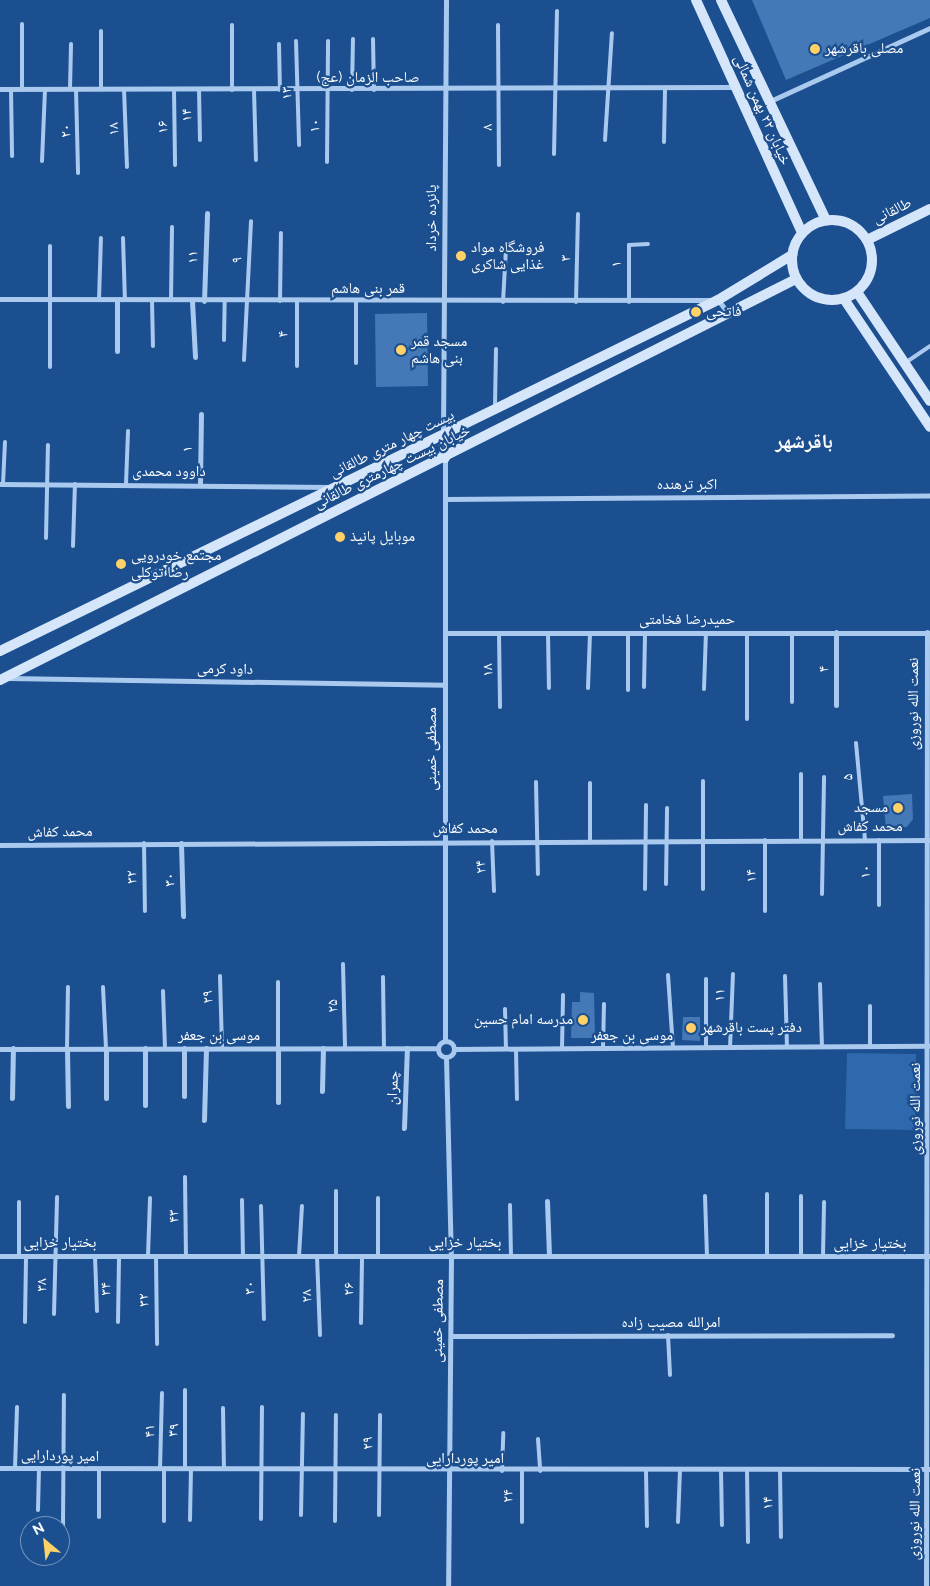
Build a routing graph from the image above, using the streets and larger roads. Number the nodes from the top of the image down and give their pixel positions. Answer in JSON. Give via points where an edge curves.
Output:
{"nodes":[{"id":1,"x":446,"y":0,"type":"edge"},
{"id":2,"x":696,"y":0,"type":"edge"},
{"id":3,"x":721,"y":0,"type":"edge"},
{"id":4,"x":930,"y":28,"type":"edge"},
{"id":5,"x":735,"y":87,"type":"junction"},
{"id":6,"x":0,"y":89,"type":"edge"},
{"id":7,"x":445,"y":90,"type":"junction"},
{"id":8,"x":767,"y":103,"type":"junction"},
{"id":9,"x":930,"y":209,"type":"edge"},
{"id":10,"x":207,"y":214,"type":"dead end"},
{"id":11,"x":826,"y":220,"type":"junction"},
{"id":12,"x":802,"y":233,"type":"junction"},
{"id":13,"x":867,"y":240,"type":"junction"},
{"id":14,"x":792,"y":255,"type":"junction"},
{"id":15,"x":796,"y":279,"type":"junction"},
{"id":16,"x":857,"y":292,"type":"junction"},
{"id":17,"x":844,"y":299,"type":"junction"},
{"id":18,"x":0,"y":300,"type":"edge"},
{"id":19,"x":117,"y":300,"type":"junction"},
{"id":20,"x":204,"y":300,"type":"junction"},
{"id":21,"x":718,"y":300,"type":"junction"},
{"id":22,"x":192,"y":301,"type":"junction"},
{"id":23,"x":444,"y":302,"type":"junction"},
{"id":24,"x":730,"y":315,"type":"junction"},
{"id":25,"x":118,"y":351,"type":"dead end"},
{"id":26,"x":195,"y":357,"type":"dead end"},
{"id":27,"x":930,"y":401,"type":"edge"},
{"id":28,"x":201,"y":414,"type":"dead end"},
{"id":29,"x":930,"y":427,"type":"edge"},
{"id":30,"x":442,"y":437,"type":"junction"},
{"id":31,"x":445,"y":458,"type":"junction"},
{"id":32,"x":2,"y":484,"type":"edge"},
{"id":33,"x":200,"y":484,"type":"junction"},
{"id":34,"x":339,"y":487,"type":"junction"},
{"id":35,"x":930,"y":496,"type":"edge"},
{"id":36,"x":445,"y":499,"type":"junction"},
{"id":37,"x":836,"y":632,"type":"junction"},
{"id":38,"x":928,"y":632,"type":"edge"},
{"id":39,"x":445,"y":633,"type":"junction"},
{"id":40,"x":0,"y":651,"type":"edge"},
{"id":41,"x":2,"y":679,"type":"edge"},
{"id":42,"x":445,"y":685,"type":"junction"},
{"id":43,"x":836,"y":705,"type":"dead end"},
{"id":44,"x":928,"y":840,"type":"edge"},
{"id":45,"x":445,"y":841,"type":"junction"},
{"id":46,"x":181,"y":843,"type":"junction"},
{"id":47,"x":0,"y":845,"type":"edge"},
{"id":48,"x":183,"y":916,"type":"dead end"},
{"id":49,"x":445,"y":1041,"type":"junction"},
{"id":50,"x":930,"y":1046,"type":"edge"},
{"id":51,"x":0,"y":1048,"type":"edge"},
{"id":52,"x":13,"y":1048,"type":"junction"},
{"id":53,"x":68,"y":1048,"type":"junction"},
{"id":54,"x":106,"y":1048,"type":"junction"},
{"id":55,"x":145,"y":1048,"type":"junction"},
{"id":56,"x":184,"y":1048,"type":"junction"},
{"id":57,"x":206,"y":1048,"type":"junction"},
{"id":58,"x":278,"y":1048,"type":"junction"},
{"id":59,"x":322,"y":1048,"type":"junction"},
{"id":60,"x":407,"y":1048,"type":"junction"},
{"id":61,"x":438,"y":1048,"type":"junction"},
{"id":62,"x":454,"y":1049,"type":"junction"},
{"id":63,"x":446,"y":1057,"type":"junction"},
{"id":64,"x":322,"y":1091,"type":"dead end"},
{"id":65,"x":184,"y":1096,"type":"dead end"},
{"id":66,"x":12,"y":1098,"type":"dead end"},
{"id":67,"x":106,"y":1098,"type":"dead end"},
{"id":68,"x":278,"y":1102,"type":"dead end"},
{"id":69,"x":145,"y":1105,"type":"dead end"},
{"id":70,"x":68,"y":1106,"type":"dead end"},
{"id":71,"x":204,"y":1120,"type":"dead end"},
{"id":72,"x":404,"y":1128,"type":"dead end"},
{"id":73,"x":547,"y":1200,"type":"dead end"},
{"id":74,"x":0,"y":1256,"type":"edge"},
{"id":75,"x":451,"y":1256,"type":"junction"},
{"id":76,"x":549,"y":1256,"type":"junction"},
{"id":77,"x":929,"y":1256,"type":"edge"},
{"id":78,"x":892,"y":1335,"type":"dead end"},
{"id":79,"x":450,"y":1336,"type":"junction"},
{"id":80,"x":0,"y":1468,"type":"edge"},
{"id":81,"x":929,"y":1468,"type":"edge"},
{"id":82,"x":449,"y":1471,"type":"junction"},
{"id":83,"x":448,"y":1586,"type":"edge"},
{"id":84,"x":926,"y":1586,"type":"edge"}],
"edges":[{"from":1,"to":7,"type":"street","name":"پانزده خرداد"},
{"from":2,"to":5,"type":"main road","name":"خیابان ۲۲ بهمن شمالی"},
{"from":3,"to":8,"type":"main road","name":"خیابان ۲۲ بهمن شمالی"},
{"from":4,"to":8,"type":"street"},
{"from":5,"to":7,"type":"street","name":"صاحب الزمان (عج)"},
{"from":5,"to":12,"type":"main road","name":"خیابان ۲۲ بهمن شمالی"},
{"from":6,"to":7,"type":"street","name":"صاحب الزمان (عج)"},
{"from":7,"to":23,"type":"street","name":"پانزده خرداد"},
{"from":8,"to":11,"type":"main road","name":"خیابان ۲۲ بهمن شمالی"},
{"from":9,"to":13,"type":"main road","name":"طالقانی"},
{"from":10,"to":20,"type":"street","name":"۱۱"},
{"from":11,"to":12,"type":"main road"},
{"from":11,"to":13,"type":"main road","via":[[850,224]]},
{"from":12,"to":14,"type":"main road"},
{"from":13,"to":16,"type":"main road","via":[[872,262]]},
{"from":14,"to":15,"type":"main road"},
{"from":14,"to":21,"type":"main road","name":"بیست چهار متری طالقانی"},
{"from":15,"to":17,"type":"main road","via":[[811,295]]},
{"from":15,"to":24,"type":"main road","name":"خیابان بیست چهارمتری طالقانی"},
{"from":16,"to":17,"type":"main road"},
{"from":16,"to":27,"type":"main road"},
{"from":17,"to":29,"type":"main road"},
{"from":18,"to":19,"type":"street","name":"قمر بنی هاشم"},
{"from":19,"to":22,"type":"street","name":"قمر بنی هاشم"},
{"from":19,"to":25,"type":"street"},
{"from":20,"to":22,"type":"street","name":"قمر بنی هاشم"},
{"from":20,"to":23,"type":"street","name":"قمر بنی هاشم"},
{"from":21,"to":23,"type":"street","name":"قمر بنی هاشم"},
{"from":21,"to":24,"type":"street"},
{"from":21,"to":30,"type":"main road","name":"بیست چهار متری طالقانی"},
{"from":22,"to":26,"type":"street"},
{"from":23,"to":30,"type":"street","name":"پانزده خرداد"},
{"from":24,"to":31,"type":"main road","name":"خیابان بیست چهارمتری طالقانی"},
{"from":28,"to":33,"type":"street","name":"۱"},
{"from":30,"to":31,"type":"main road"},
{"from":30,"to":34,"type":"main road","name":"بیست چهار متری طالقانی"},
{"from":31,"to":36,"type":"street","name":"مصطفی خمینی"},
{"from":31,"to":41,"type":"main road","name":"خیابان بیست چهارمتری طالقانی"},
{"from":32,"to":33,"type":"street","name":"داوود محمدی"},
{"from":33,"to":34,"type":"street","name":"داوود محمدی"},
{"from":34,"to":40,"type":"main road","name":"بیست چهار متری طالقانی"},
{"from":35,"to":36,"type":"street","name":"اکبر ترهنده"},
{"from":36,"to":39,"type":"street","name":"مصطفی خمینی"},
{"from":37,"to":38,"type":"street","name":"حمیدرضا فخامتی"},
{"from":37,"to":39,"type":"street","name":"حمیدرضا فخامتی"},
{"from":37,"to":43,"type":"street","name":"۴"},
{"from":38,"to":44,"type":"street","name":"نعمت الله نوروزی"},
{"from":39,"to":42,"type":"street","name":"مصطفی خمینی"},
{"from":41,"to":42,"type":"street","name":"داود کرمی"},
{"from":42,"to":45,"type":"street","name":"مصطفی خمینی"},
{"from":44,"to":45,"type":"street","name":"محمد کفاش"},
{"from":44,"to":50,"type":"street","name":"نعمت الله نوروزی"},
{"from":45,"to":46,"type":"street","name":"محمد کفاش"},
{"from":45,"to":49,"type":"street","name":"مصطفی خمینی"},
{"from":46,"to":47,"type":"street","name":"محمد کفاش"},
{"from":46,"to":48,"type":"street","name":"۳۰"},
{"from":49,"to":61,"type":"street"},
{"from":49,"to":62,"type":"street"},
{"from":50,"to":62,"type":"street","name":"موسی بن جعفر"},
{"from":50,"to":77,"type":"street","name":"نعمت الله نوروزی"},
{"from":51,"to":52,"type":"street","name":"موسی بن جعفر"},
{"from":52,"to":53,"type":"street","name":"موسی بن جعفر"},
{"from":52,"to":66,"type":"street"},
{"from":53,"to":54,"type":"street","name":"موسی بن جعفر"},
{"from":53,"to":70,"type":"street"},
{"from":54,"to":55,"type":"street","name":"موسی بن جعفر"},
{"from":54,"to":67,"type":"street"},
{"from":55,"to":56,"type":"street","name":"موسی بن جعفر"},
{"from":55,"to":69,"type":"street"},
{"from":56,"to":57,"type":"street","name":"موسی بن جعفر"},
{"from":56,"to":65,"type":"street"},
{"from":57,"to":58,"type":"street","name":"موسی بن جعفر"},
{"from":57,"to":71,"type":"street"},
{"from":58,"to":59,"type":"street","name":"موسی بن جعفر"},
{"from":58,"to":68,"type":"street"},
{"from":59,"to":60,"type":"street","name":"موسی بن جعفر"},
{"from":59,"to":64,"type":"street"},
{"from":60,"to":61,"type":"street","name":"موسی بن جعفر"},
{"from":60,"to":72,"type":"street","name":"چمران"},
{"from":61,"to":63,"type":"street"},
{"from":62,"to":63,"type":"street"},
{"from":63,"to":75,"type":"street","name":"مصطفی خمینی"},
{"from":73,"to":76,"type":"street"},
{"from":74,"to":75,"type":"street","name":"بختیار خزایی"},
{"from":75,"to":76,"type":"street","name":"بختیار خزایی"},
{"from":75,"to":79,"type":"street","name":"مصطفی خمینی"},
{"from":76,"to":77,"type":"street","name":"بختیار خزایی"},
{"from":77,"to":81,"type":"street","name":"نعمت الله نوروزی"},
{"from":78,"to":79,"type":"street","name":"امرالله مصیب زاده"},
{"from":79,"to":82,"type":"street","name":"مصطفی خمینی"},
{"from":80,"to":82,"type":"street","name":"امیر پوردارایی"},
{"from":81,"to":82,"type":"street","name":"امیر پوردارایی"},
{"from":81,"to":84,"type":"street","name":"نعمت الله نوروزی"},
{"from":82,"to":83,"type":"street","name":"مصطفی خمینی"}]}
